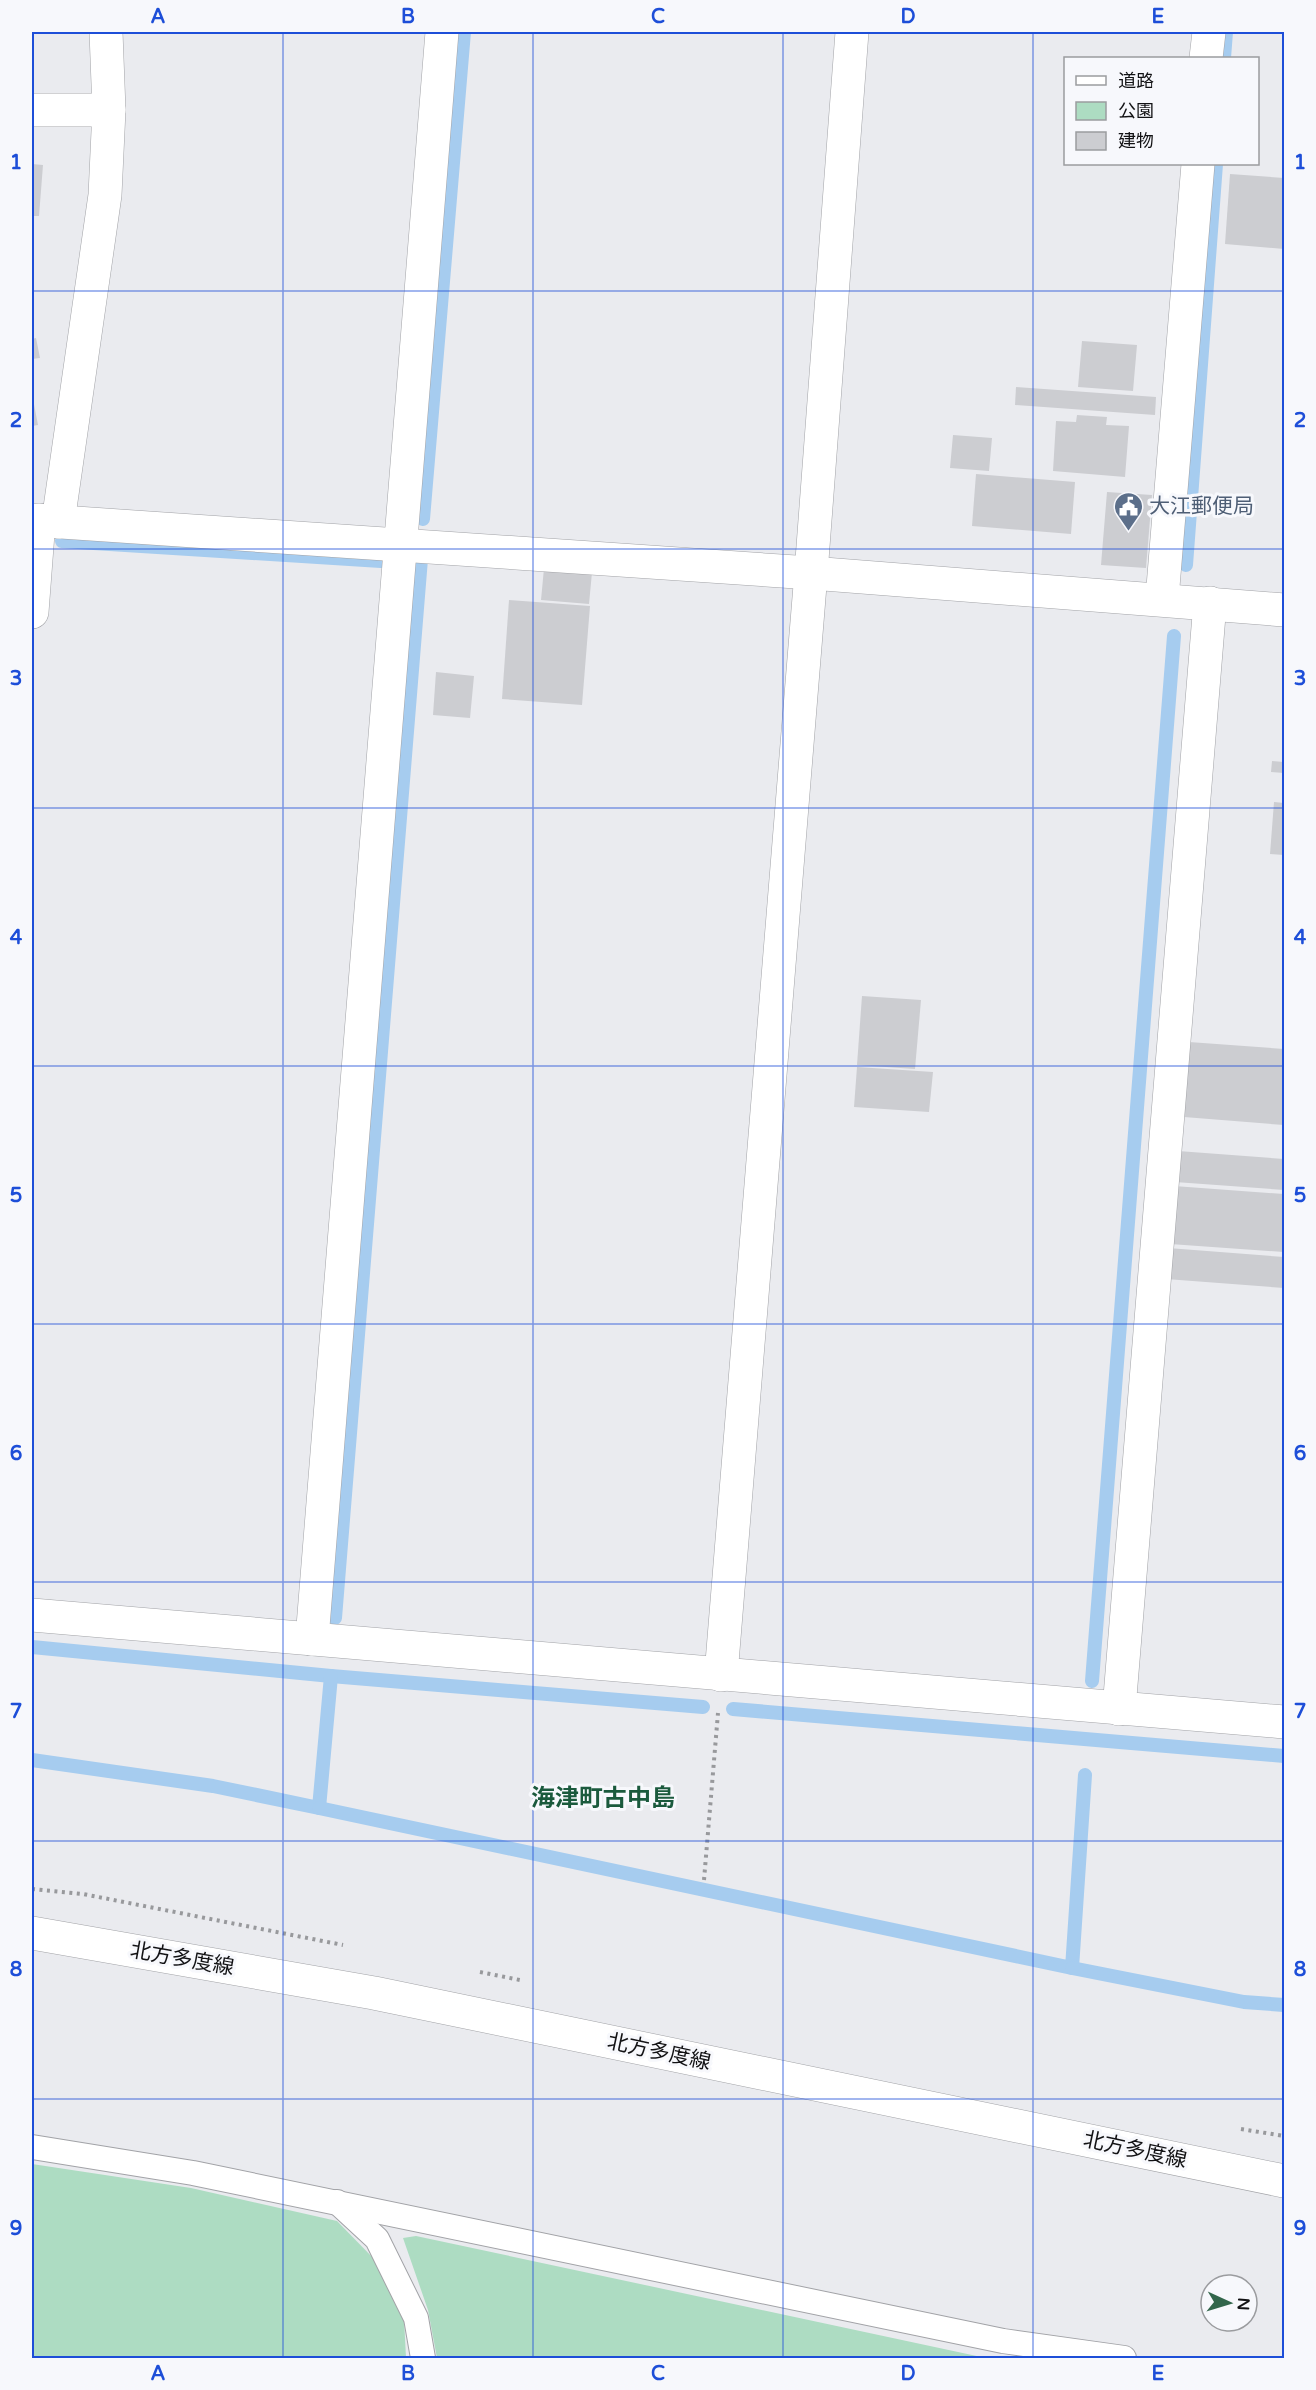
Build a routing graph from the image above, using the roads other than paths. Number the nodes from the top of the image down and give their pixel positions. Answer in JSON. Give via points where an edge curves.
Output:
{"nodes":[{"id":1,"x":106,"y":32,"type":"edge"},
{"id":2,"x":442,"y":32,"type":"edge"},
{"id":3,"x":852,"y":32,"type":"edge"},
{"id":4,"x":1209,"y":32,"type":"edge"},
{"id":5,"x":1206,"y":57,"type":"edge"},
{"id":6,"x":32,"y":110,"type":"edge"},
{"id":7,"x":109,"y":110,"type":"junction"},
{"id":8,"x":1198,"y":165,"type":"edge"},
{"id":9,"x":43,"y":521,"type":"edge"},
{"id":10,"x":400,"y":545,"type":"junction"},
{"id":11,"x":811,"y":573,"type":"junction"},
{"id":12,"x":1162,"y":599,"type":"junction"},
{"id":13,"x":1210,"y":603,"type":"junction"},
{"id":14,"x":1284,"y":610,"type":"edge"},
{"id":15,"x":32,"y":612,"type":"edge"},
{"id":16,"x":32,"y":1615,"type":"edge"},
{"id":17,"x":312,"y":1640,"type":"junction"},
{"id":18,"x":721,"y":1675,"type":"junction"},
{"id":19,"x":1119,"y":1709,"type":"junction"},
{"id":20,"x":1284,"y":1722,"type":"edge"},
{"id":21,"x":32,"y":1933,"type":"edge"},
{"id":22,"x":32,"y":2147,"type":"edge"},
{"id":23,"x":1284,"y":2181,"type":"edge"},
{"id":24,"x":337,"y":2202,"type":"junction"},
{"id":25,"x":423,"y":2358,"type":"edge"},
{"id":26,"x":1124,"y":2358,"type":"edge"}],
"edges":[{"from":1,"to":7,"type":"street"},
{"from":2,"to":10,"type":"street"},
{"from":3,"to":11,"type":"street"},
{"from":4,"to":5,"type":"street"},
{"from":6,"to":7,"type":"street"},
{"from":7,"to":9,"type":"street","via":[[105,195]]},
{"from":8,"to":12,"type":"street"},
{"from":9,"to":10,"type":"street"},
{"from":9,"to":15,"type":"street"},
{"from":10,"to":11,"type":"street"},
{"from":10,"to":17,"type":"street"},
{"from":11,"to":12,"type":"street"},
{"from":11,"to":18,"type":"street"},
{"from":12,"to":13,"type":"street"},
{"from":13,"to":14,"type":"street"},
{"from":13,"to":19,"type":"street"},
{"from":16,"to":17,"type":"street"},
{"from":17,"to":18,"type":"street"},
{"from":18,"to":19,"type":"street"},
{"from":19,"to":20,"type":"street"},
{"from":21,"to":23,"type":"street","name":"北方多度線","via":[[374,1993]]},
{"from":22,"to":24,"type":"lane"},
{"from":24,"to":25,"type":"lane","via":[[377,2239],[416,2318]]},
{"from":24,"to":26,"type":"lane","via":[[1003,2341]]}]}
